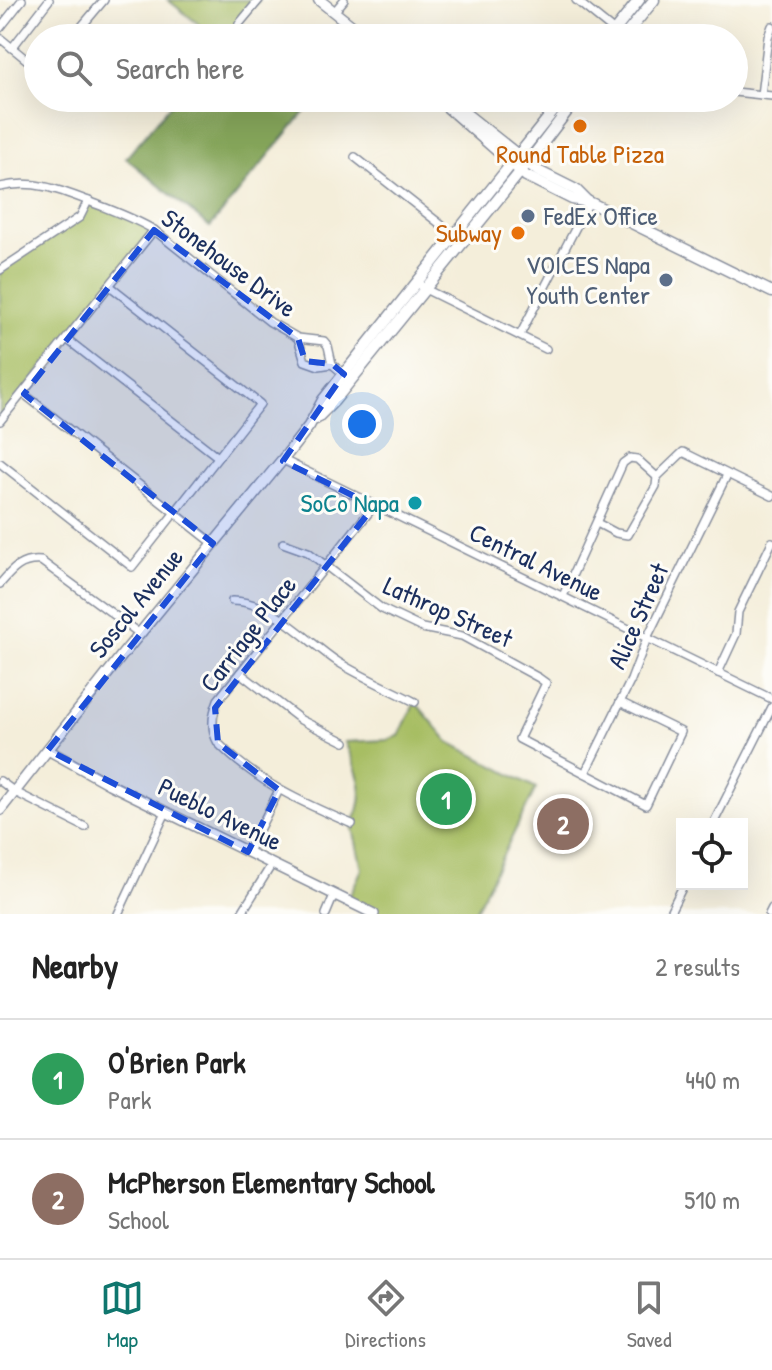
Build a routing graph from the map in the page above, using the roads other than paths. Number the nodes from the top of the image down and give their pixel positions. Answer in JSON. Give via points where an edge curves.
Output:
{"nodes":[{"id":1,"x":22,"y":0,"type":"edge"},
{"id":2,"x":49,"y":0,"type":"edge"},
{"id":3,"x":104,"y":0,"type":"edge"},
{"id":4,"x":259,"y":0,"type":"edge"},
{"id":5,"x":319,"y":0,"type":"edge"},
{"id":6,"x":344,"y":0,"type":"edge"},
{"id":7,"x":576,"y":0,"type":"edge"},
{"id":8,"x":639,"y":0,"type":"edge"},
{"id":9,"x":654,"y":0,"type":"edge"},
{"id":10,"x":334,"y":12,"type":"junction"},
{"id":11,"x":30,"y":24,"type":"edge"},
{"id":12,"x":84,"y":24,"type":"edge"},
{"id":13,"x":239,"y":24,"type":"dead end"},
{"id":14,"x":349,"y":24,"type":"edge"},
{"id":15,"x":603,"y":24,"type":"edge"},
{"id":16,"x":624,"y":24,"type":"edge"},
{"id":17,"x":629,"y":24,"type":"edge"},
{"id":18,"x":772,"y":26,"type":"edge"},
{"id":19,"x":0,"y":28,"type":"edge"},
{"id":20,"x":24,"y":32,"type":"edge"},
{"id":21,"x":0,"y":38,"type":"edge"},
{"id":22,"x":12,"y":48,"type":"junction"},
{"id":23,"x":24,"y":58,"type":"edge"},
{"id":24,"x":748,"y":94,"type":"edge"},
{"id":25,"x":761,"y":95,"type":"junction"},
{"id":26,"x":772,"y":96,"type":"edge"},
{"id":27,"x":455,"y":112,"type":"edge"},
{"id":28,"x":462,"y":112,"type":"edge"},
{"id":29,"x":555,"y":112,"type":"edge"},
{"id":30,"x":565,"y":112,"type":"edge"},
{"id":31,"x":355,"y":157,"type":"dead end"},
{"id":32,"x":520,"y":164,"type":"junction"},
{"id":33,"x":0,"y":187,"type":"edge"},
{"id":34,"x":88,"y":201,"type":"junction"},
{"id":35,"x":589,"y":202,"type":"junction"},
{"id":36,"x":154,"y":230,"type":"junction"},
{"id":37,"x":459,"y":239,"type":"junction"},
{"id":38,"x":0,"y":270,"type":"edge"},
{"id":39,"x":110,"y":286,"type":"junction"},
{"id":40,"x":421,"y":286,"type":"junction"},
{"id":41,"x":772,"y":292,"type":"edge"},
{"id":42,"x":520,"y":335,"type":"junction"},
{"id":43,"x":298,"y":338,"type":"junction"},
{"id":44,"x":68,"y":340,"type":"junction"},
{"id":45,"x":546,"y":349,"type":"dead end"},
{"id":46,"x":332,"y":364,"type":"junction"},
{"id":47,"x":347,"y":377,"type":"junction"},
{"id":48,"x":24,"y":394,"type":"junction"},
{"id":49,"x":0,"y":421,"type":"edge"},
{"id":50,"x":218,"y":457,"type":"junction"},
{"id":51,"x":283,"y":460,"type":"junction"},
{"id":52,"x":0,"y":463,"type":"edge"},
{"id":53,"x":727,"y":475,"type":"junction"},
{"id":54,"x":657,"y":477,"type":"junction"},
{"id":55,"x":772,"y":496,"type":"edge"},
{"id":56,"x":374,"y":506,"type":"junction"},
{"id":57,"x":175,"y":513,"type":"junction"},
{"id":58,"x":597,"y":523,"type":"junction"},
{"id":59,"x":772,"y":542,"type":"edge"},
{"id":60,"x":213,"y":543,"type":"junction"},
{"id":61,"x":283,"y":543,"type":"dead end"},
{"id":62,"x":327,"y":565,"type":"junction"},
{"id":63,"x":0,"y":584,"type":"edge"},
{"id":64,"x":563,"y":596,"type":"junction"},
{"id":65,"x":232,"y":601,"type":"dead end"},
{"id":66,"x":284,"y":620,"type":"junction"},
{"id":67,"x":140,"y":634,"type":"junction"},
{"id":68,"x":647,"y":638,"type":"junction"},
{"id":69,"x":240,"y":673,"type":"junction"},
{"id":70,"x":718,"y":673,"type":"junction"},
{"id":71,"x":772,"y":699,"type":"edge"},
{"id":72,"x":415,"y":702,"type":"dead end"},
{"id":73,"x":620,"y":702,"type":"junction"},
{"id":74,"x":772,"y":707,"type":"edge"},
{"id":75,"x":345,"y":742,"type":"dead end"},
{"id":76,"x":48,"y":750,"type":"junction"},
{"id":77,"x":585,"y":773,"type":"junction"},
{"id":78,"x":0,"y":781,"type":"edge"},
{"id":79,"x":279,"y":790,"type":"junction"},
{"id":80,"x":15,"y":792,"type":"junction"},
{"id":81,"x":0,"y":810,"type":"edge"},
{"id":82,"x":166,"y":812,"type":"junction"},
{"id":83,"x":716,"y":818,"type":"edge"},
{"id":84,"x":352,"y":824,"type":"dead end"},
{"id":85,"x":85,"y":827,"type":"dead end"},
{"id":86,"x":248,"y":852,"type":"junction"},
{"id":87,"x":272,"y":864,"type":"junction"},
{"id":88,"x":681,"y":890,"type":"edge"},
{"id":89,"x":334,"y":895,"type":"junction"},
{"id":90,"x":772,"y":908,"type":"edge"},
{"id":91,"x":118,"y":914,"type":"edge"},
{"id":92,"x":241,"y":914,"type":"edge"},
{"id":93,"x":326,"y":914,"type":"edge"},
{"id":94,"x":374,"y":914,"type":"edge"},
{"id":95,"x":669,"y":914,"type":"edge"},
{"id":96,"x":769,"y":914,"type":"edge"}],
"edges":[{"from":1,"to":19,"type":"street"},
{"from":2,"to":11,"type":"street"},
{"from":3,"to":12,"type":"street"},
{"from":4,"to":13,"type":"street"},
{"from":5,"to":10,"type":"main road"},
{"from":6,"to":10,"type":"street"},
{"from":7,"to":15,"type":"street"},
{"from":8,"to":16,"type":"main road"},
{"from":9,"to":17,"type":"main road"},
{"from":10,"to":14,"type":"main road"},
{"from":18,"to":25,"type":"street"},
{"from":20,"to":22,"type":"street"},
{"from":21,"to":22,"type":"street"},
{"from":22,"to":23,"type":"street"},
{"from":24,"to":25,"type":"street"},
{"from":25,"to":26,"type":"street"},
{"from":27,"to":32,"type":"main road"},
{"from":28,"to":32,"type":"main road"},
{"from":29,"to":32,"type":"main road","name":"Soscol Avenue"},
{"from":30,"to":32,"type":"main road","name":"Soscol Avenue"},
{"from":31,"to":37,"type":"street"},
{"from":32,"to":35,"type":"main road","via":[[576,190]]},
{"from":32,"to":37,"type":"main road","name":"Soscol Avenue"},
{"from":33,"to":34,"type":"street","name":"Stonehouse Drive","via":[[50,186]]},
{"from":34,"to":36,"type":"street","name":"Stonehouse Drive"},
{"from":34,"to":38,"type":"street","via":[[80,217]]},
{"from":35,"to":41,"type":"main road"},
{"from":35,"to":42,"type":"street"},
{"from":36,"to":39,"type":"street"},
{"from":36,"to":43,"type":"street","name":"Stonehouse Drive","via":[[248,306]]},
{"from":37,"to":40,"type":"main road","name":"Soscol Avenue"},
{"from":39,"to":44,"type":"street"},
{"from":39,"to":50,"type":"street","via":[[260,404]]},
{"from":40,"to":42,"type":"street"},
{"from":40,"to":47,"type":"main road","name":"Soscol Avenue"},
{"from":42,"to":45,"type":"street"},
{"from":43,"to":46,"type":"street","name":"Stonehouse Drive","via":[[324,341]]},
{"from":43,"to":46,"type":"street","name":"Stonehouse Drive","via":[[305,361]]},
{"from":44,"to":48,"type":"street"},
{"from":44,"to":50,"type":"street"},
{"from":46,"to":47,"type":"street","name":"Stonehouse Drive"},
{"from":47,"to":51,"type":"main road","name":"Soscol Avenue","via":[[323,400]]},
{"from":48,"to":49,"type":"street"},
{"from":48,"to":57,"type":"street"},
{"from":50,"to":57,"type":"street"},
{"from":51,"to":56,"type":"street","name":"Central Avenue"},
{"from":51,"to":60,"type":"main road","name":"Soscol Avenue"},
{"from":52,"to":57,"type":"street","via":[[132,567]]},
{"from":53,"to":54,"type":"street","via":[[683,452]]},
{"from":53,"to":55,"type":"street"},
{"from":53,"to":68,"type":"street","name":"Alice Street"},
{"from":54,"to":58,"type":"street","via":[[628,535]]},
{"from":54,"to":58,"type":"street","via":[[637,459],[623,463]]},
{"from":56,"to":62,"type":"street","name":"Carriage Place"},
{"from":56,"to":64,"type":"street","name":"Central Avenue"},
{"from":57,"to":60,"type":"street"},
{"from":58,"to":64,"type":"street"},
{"from":59,"to":70,"type":"street","via":[[738,612],[736,634]]},
{"from":60,"to":67,"type":"main road","name":"Soscol Avenue"},
{"from":61,"to":62,"type":"street"},
{"from":62,"to":66,"type":"street","name":"Carriage Place"},
{"from":62,"to":77,"type":"street","name":"Lathrop Street","via":[[382,609],[422,628],[462,636],[546,683],[519,739]]},
{"from":63,"to":67,"type":"street","via":[[17,565],[41,561]]},
{"from":64,"to":68,"type":"street","name":"Central Avenue"},
{"from":65,"to":66,"type":"street","via":[[244,601]]},
{"from":66,"to":69,"type":"street","name":"Carriage Place"},
{"from":66,"to":72,"type":"street","via":[[339,662]]},
{"from":67,"to":76,"type":"main road","name":"Soscol Avenue"},
{"from":68,"to":70,"type":"street","name":"Central Avenue"},
{"from":68,"to":73,"type":"street","name":"Alice Street"},
{"from":69,"to":75,"type":"street","via":[[301,720]]},
{"from":69,"to":79,"type":"street","name":"Carriage Place","via":[[215,708],[213,736]]},
{"from":70,"to":71,"type":"street","name":"Central Avenue"},
{"from":73,"to":77,"type":"street","name":"Alice Street"},
{"from":73,"to":77,"type":"street","name":"Lathrop Street","via":[[681,732],[646,805]]},
{"from":74,"to":83,"type":"street"},
{"from":76,"to":80,"type":"main road","name":"Soscol Avenue"},
{"from":76,"to":82,"type":"street","name":"Pueblo Avenue"},
{"from":78,"to":80,"type":"street"},
{"from":79,"to":84,"type":"street","name":"Carriage Place"},
{"from":79,"to":86,"type":"street"},
{"from":80,"to":81,"type":"main road","name":"Soscol Avenue"},
{"from":80,"to":85,"type":"street"},
{"from":82,"to":86,"type":"street","name":"Pueblo Avenue"},
{"from":82,"to":91,"type":"street"},
{"from":86,"to":87,"type":"street","name":"Pueblo Avenue"},
{"from":87,"to":89,"type":"street","name":"Pueblo Avenue"},
{"from":87,"to":92,"type":"street"},
{"from":88,"to":95,"type":"street"},
{"from":89,"to":93,"type":"street"},
{"from":89,"to":94,"type":"street","name":"Pueblo Avenue"},
{"from":90,"to":96,"type":"street"}]}
